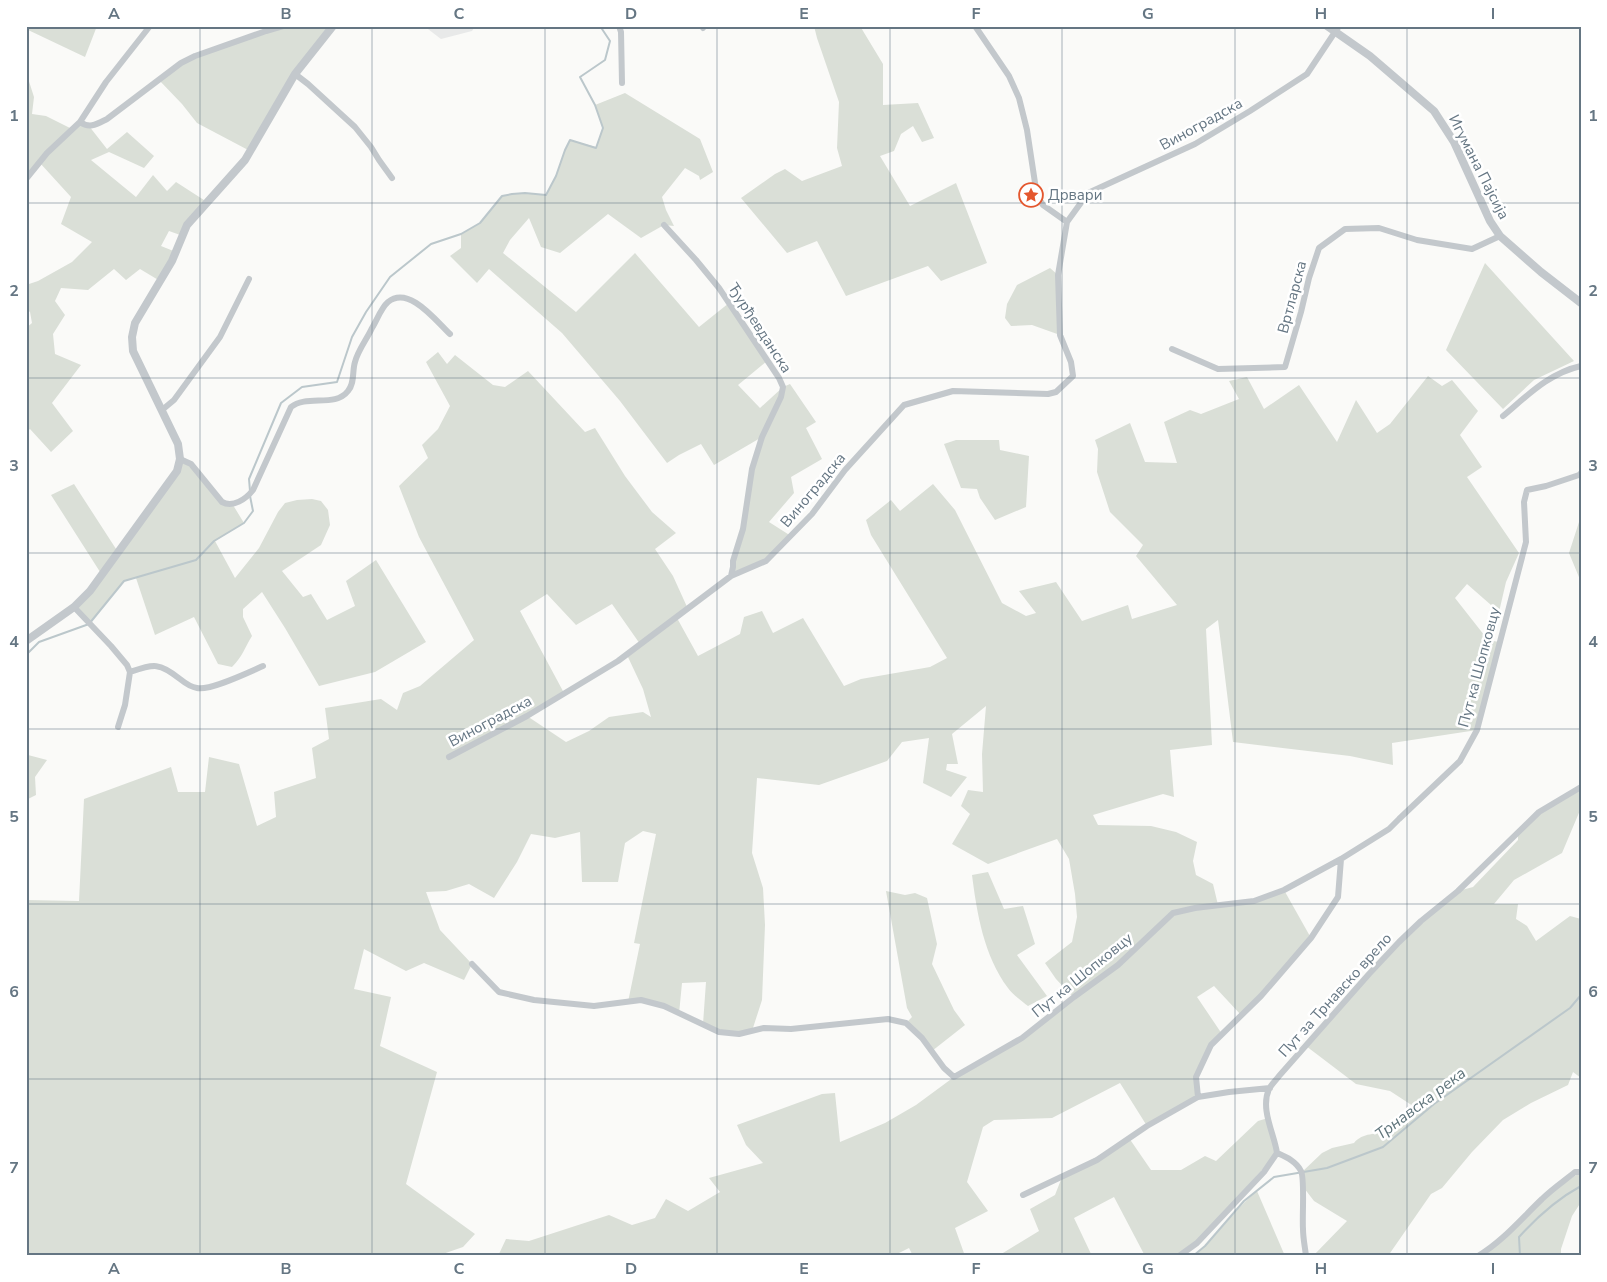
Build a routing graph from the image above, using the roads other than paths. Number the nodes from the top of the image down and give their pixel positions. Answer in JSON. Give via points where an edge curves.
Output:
{"nodes":[{"id":1,"x":150,"y":26,"type":"edge"},
{"id":2,"x":283,"y":26,"type":"edge"},
{"id":3,"x":333,"y":26,"type":"edge"},
{"id":4,"x":619,"y":26,"type":"edge"},
{"id":5,"x":974,"y":26,"type":"edge"},
{"id":6,"x":1327,"y":26,"type":"edge"},
{"id":7,"x":1337,"y":29,"type":"edge"},
{"id":8,"x":295,"y":74,"type":"junction"},
{"id":9,"x":622,"y":83,"type":"dead end"},
{"id":10,"x":80,"y":122,"type":"junction"},
{"id":11,"x":392,"y":178,"type":"dead end"},
{"id":12,"x":26,"y":179,"type":"edge"},
{"id":13,"x":1066,"y":222,"type":"junction"},
{"id":14,"x":664,"y":225,"type":"dead end"},
{"id":15,"x":1500,"y":236,"type":"junction"},
{"id":16,"x":249,"y":279,"type":"dead end"},
{"id":17,"x":1581,"y":303,"type":"edge"},
{"id":18,"x":450,"y":334,"type":"dead end"},
{"id":19,"x":1172,"y":349,"type":"dead end"},
{"id":20,"x":1581,"y":366,"type":"edge"},
{"id":21,"x":162,"y":410,"type":"junction"},
{"id":22,"x":1503,"y":416,"type":"dead end"},
{"id":23,"x":180,"y":459,"type":"junction"},
{"id":24,"x":1581,"y":473,"type":"edge"},
{"id":25,"x":731,"y":576,"type":"junction"},
{"id":26,"x":74,"y":606,"type":"junction"},
{"id":27,"x":26,"y":641,"type":"edge"},
{"id":28,"x":263,"y":666,"type":"dead end"},
{"id":29,"x":130,"y":672,"type":"junction"},
{"id":30,"x":118,"y":727,"type":"dead end"},
{"id":31,"x":449,"y":757,"type":"dead end"},
{"id":32,"x":1581,"y":788,"type":"edge"},
{"id":33,"x":1340,"y":859,"type":"junction"},
{"id":34,"x":472,"y":964,"type":"dead end"},
{"id":35,"x":1270,"y":1088,"type":"junction"},
{"id":36,"x":1198,"y":1097,"type":"junction"},
{"id":37,"x":1277,"y":1153,"type":"junction"},
{"id":38,"x":1581,"y":1172,"type":"edge"},
{"id":39,"x":1022,"y":1195,"type":"dead end"},
{"id":40,"x":1179,"y":1256,"type":"edge"},
{"id":41,"x":1306,"y":1256,"type":"edge"},
{"id":42,"x":1478,"y":1256,"type":"edge"}],
"edges":[{"from":1,"to":10,"type":"street","via":[[106,82]]},
{"from":2,"to":10,"type":"street","via":[[195,56],[106,119],[89,126]]},
{"from":3,"to":8,"type":"street"},
{"from":4,"to":9,"type":"street"},
{"from":5,"to":13,"type":"street","via":[[1002,64],[1019,98],[1037,196],[1043,205]]},
{"from":6,"to":7,"type":"street","name":"Игумана Пајсија"},
{"from":7,"to":13,"type":"street","name":"Виноградска","via":[[1307,74],[1195,144],[1088,193]]},
{"from":7,"to":15,"type":"street","name":"Игумана Пајсија","via":[[1434,111],[1454,142]]},
{"from":8,"to":11,"type":"street","via":[[355,127]]},
{"from":8,"to":21,"type":"street","via":[[245,160],[187,225],[172,262],[135,323],[134,351]]},
{"from":10,"to":12,"type":"street","via":[[47,153]]},
{"from":13,"to":25,"type":"street","name":"Виноградска","via":[[1058,275],[1060,335],[1073,376],[1056,392],[1048,394],[953,391],[904,405],[812,514],[766,561]]},
{"from":14,"to":25,"type":"street","name":"Ђурђевданска","via":[[719,288],[783,387],[752,469],[743,529]]},
{"from":15,"to":17,"type":"street","name":"Игумана Пајсија"},
{"from":15,"to":19,"type":"street","name":"Вртларска","via":[[1472,249],[1417,240],[1379,228],[1345,229],[1319,248],[1285,367],[1218,369]]},
{"from":16,"to":21,"type":"street","via":[[220,337],[174,400]]},
{"from":18,"to":23,"type":"street","via":[[412,299],[400,297],[388,302],[357,354],[348,392],[337,398],[299,402],[291,407],[253,490],[237,503],[222,502],[191,464]]},
{"from":20,"to":22,"type":"street","via":[[1549,379]]},
{"from":21,"to":23,"type":"street","via":[[178,444]]},
{"from":23,"to":26,"type":"street","via":[[173,478],[90,591]]},
{"from":24,"to":33,"type":"street","name":"Пут ка Шопковцу","via":[[1527,490],[1524,502],[1526,542],[1477,730],[1460,761],[1390,829]]},
{"from":25,"to":31,"type":"street","name":"Виноградска","via":[[618,661],[527,716]]},
{"from":26,"to":27,"type":"street"},
{"from":26,"to":29,"type":"street"},
{"from":28,"to":29,"type":"street","via":[[198,688],[186,684],[158,665]]},
{"from":29,"to":30,"type":"street"},
{"from":32,"to":35,"type":"street","name":"Пут за Трнавско врело","via":[[1539,812],[1458,891],[1399,942]]},
{"from":33,"to":34,"type":"street","name":"Пут ка Шопковцу","via":[[1284,890],[1254,901],[1173,913],[1118,965],[1022,1038],[954,1077],[922,1038],[906,1023],[897,1020],[888,1018],[791,1029],[764,1028],[739,1034],[720,1032],[664,1006],[641,1000],[594,1006],[534,1000],[499,992]]},
{"from":33,"to":36,"type":"street","via":[[1338,897],[1306,944],[1261,996],[1211,1045],[1196,1077]]},
{"from":35,"to":36,"type":"street"},
{"from":35,"to":37,"type":"street","via":[[1268,1118]]},
{"from":36,"to":39,"type":"street","via":[[1097,1160]]},
{"from":37,"to":40,"type":"street","via":[[1264,1172],[1203,1237]]},
{"from":37,"to":41,"type":"street","via":[[1292,1161],[1302,1172]]},
{"from":38,"to":42,"type":"street","via":[[1575,1172],[1543,1198],[1519,1223]]}]}
